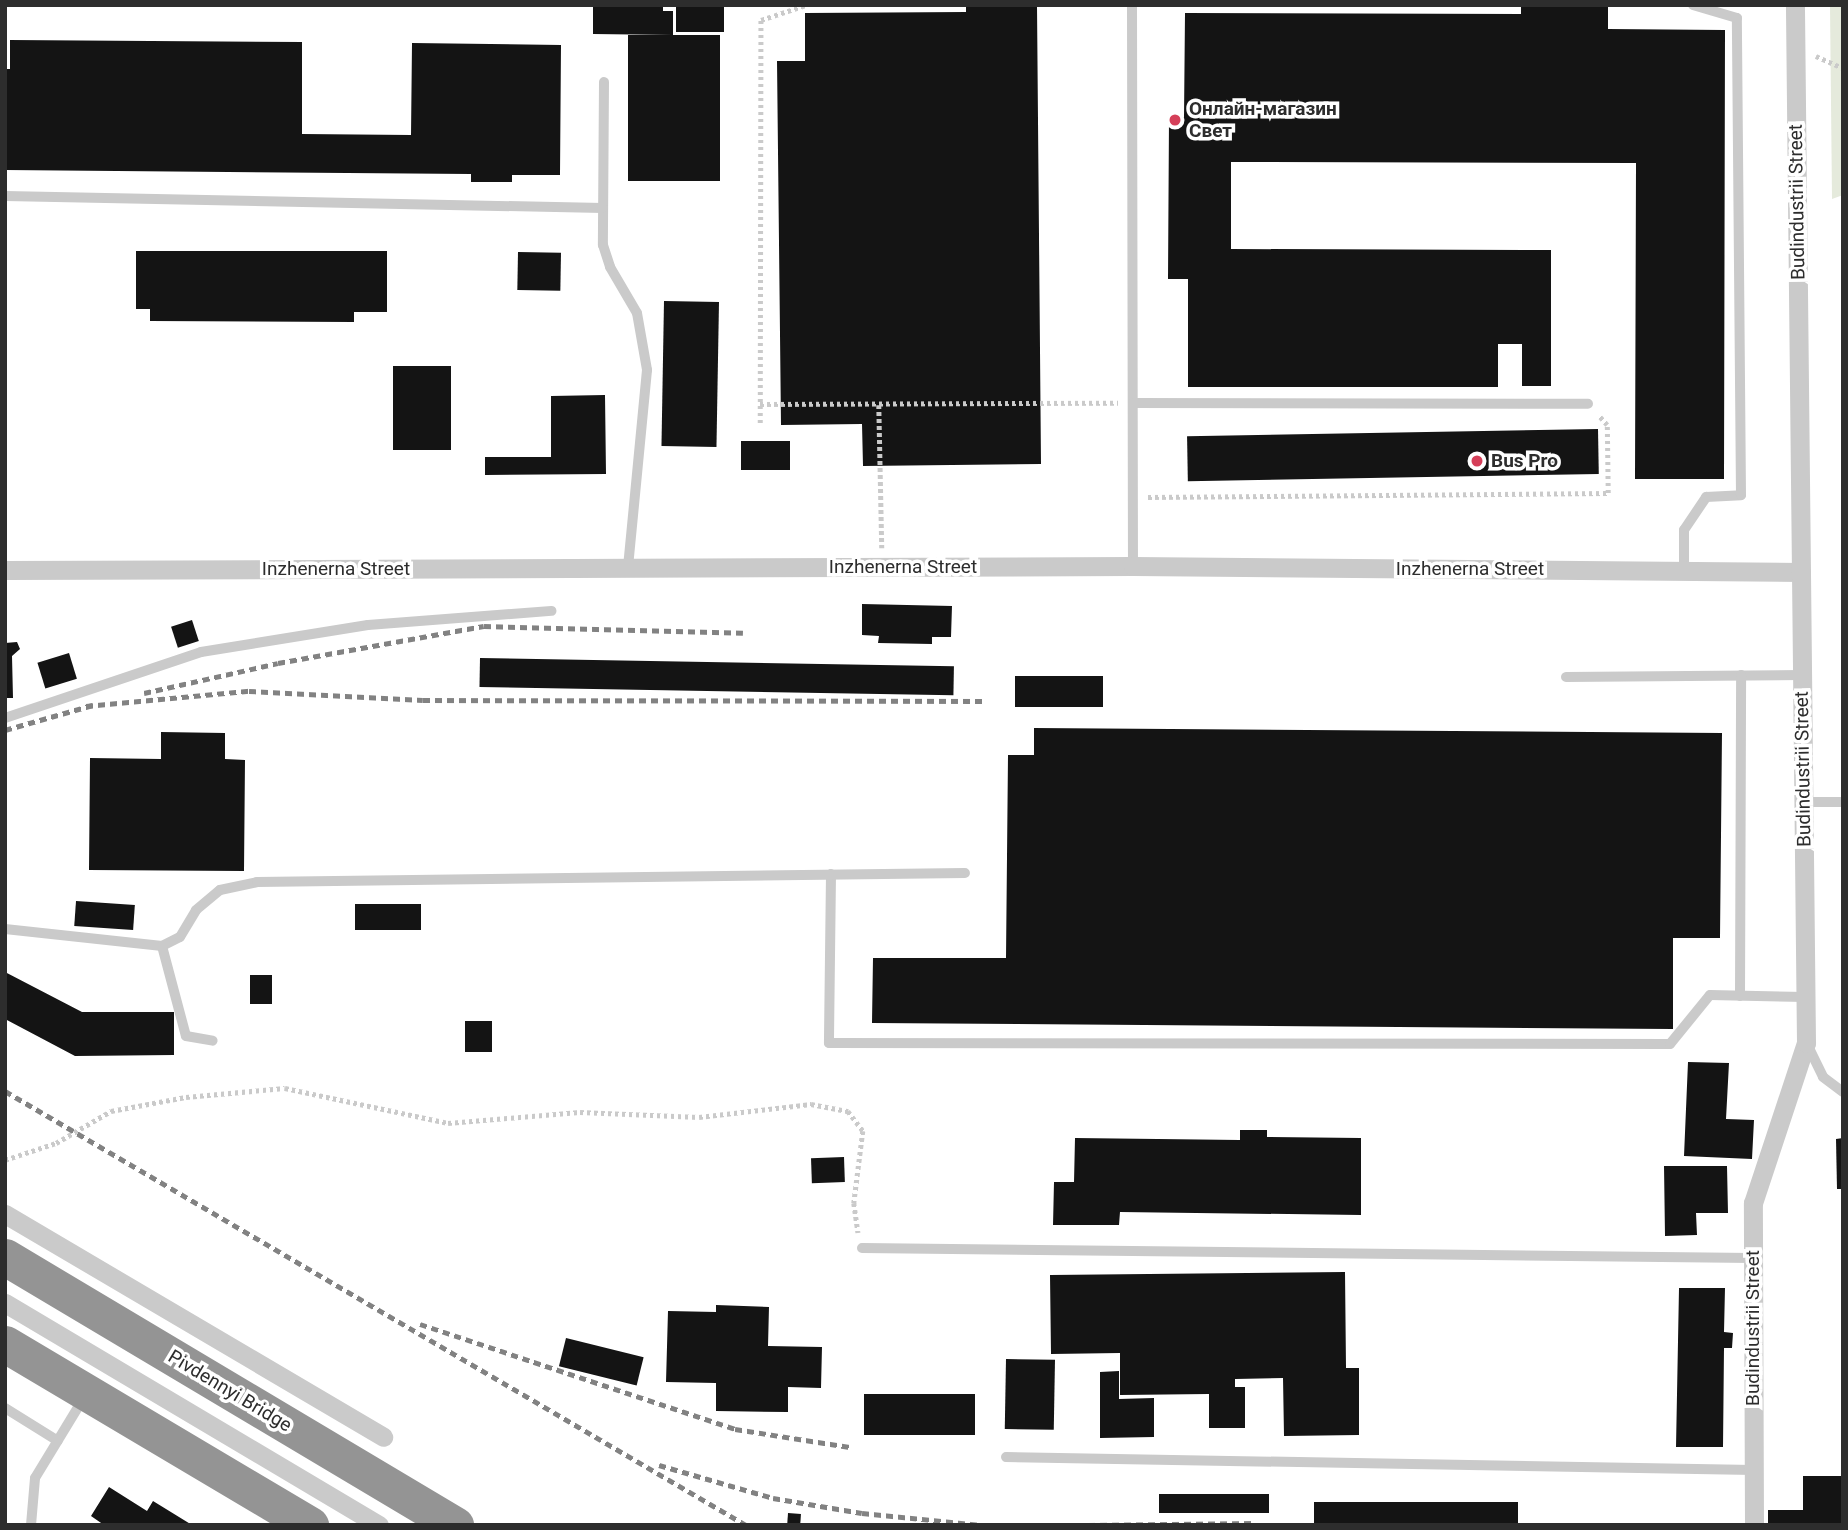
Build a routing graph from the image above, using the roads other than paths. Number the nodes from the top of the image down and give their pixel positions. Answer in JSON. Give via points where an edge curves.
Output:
{"nodes":[{"id":1,"x":1132,"y":5,"type":"edge"},
{"id":2,"x":1693,"y":5,"type":"edge"},
{"id":3,"x":1795,"y":5,"type":"edge"},
{"id":4,"x":604,"y":82,"type":"dead end"},
{"id":5,"x":5,"y":196,"type":"edge"},
{"id":6,"x":603,"y":208,"type":"junction"},
{"id":7,"x":1133,"y":403,"type":"junction"},
{"id":8,"x":1588,"y":404,"type":"road end"},
{"id":9,"x":1133,"y":566,"type":"junction"},
{"id":10,"x":628,"y":568,"type":"junction"},
{"id":11,"x":5,"y":570,"type":"edge"},
{"id":12,"x":1684,"y":570,"type":"junction"},
{"id":13,"x":1801,"y":572,"type":"junction"},
{"id":14,"x":551,"y":611,"type":"dead end"},
{"id":15,"x":1741,"y":675,"type":"junction"},
{"id":16,"x":1802,"y":675,"type":"junction"},
{"id":17,"x":1566,"y":677,"type":"dead end"},
{"id":18,"x":5,"y":718,"type":"edge"},
{"id":19,"x":1804,"y":802,"type":"junction"},
{"id":20,"x":1843,"y":802,"type":"edge"},
{"id":21,"x":965,"y":873,"type":"dead end"},
{"id":22,"x":831,"y":874,"type":"junction"},
{"id":23,"x":5,"y":929,"type":"edge"},
{"id":24,"x":162,"y":946,"type":"junction"},
{"id":25,"x":1740,"y":996,"type":"junction"},
{"id":26,"x":1805,"y":997,"type":"junction"},
{"id":27,"x":213,"y":1041,"type":"dead end"},
{"id":28,"x":1806,"y":1043,"type":"junction"},
{"id":29,"x":1843,"y":1092,"type":"edge"},
{"id":30,"x":5,"y":1214,"type":"edge"},
{"id":31,"x":862,"y":1248,"type":"road end"},
{"id":32,"x":5,"y":1257,"type":"edge"},
{"id":33,"x":1753,"y":1258,"type":"junction"},
{"id":34,"x":7,"y":1310,"type":"edge"},
{"id":35,"x":5,"y":1344,"type":"edge"},
{"id":36,"x":92,"y":1384,"type":"dead end"},
{"id":37,"x":5,"y":1408,"type":"edge"},
{"id":38,"x":383,"y":1437,"type":"dead end"},
{"id":39,"x":58,"y":1441,"type":"junction"},
{"id":40,"x":1006,"y":1457,"type":"dead end"},
{"id":41,"x":1754,"y":1471,"type":"junction"},
{"id":42,"x":31,"y":1525,"type":"edge"},
{"id":43,"x":310,"y":1525,"type":"edge"},
{"id":44,"x":379,"y":1525,"type":"edge"},
{"id":45,"x":455,"y":1525,"type":"edge"},
{"id":46,"x":1754,"y":1525,"type":"edge"}],
"edges":[{"from":1,"to":7,"type":"lane"},
{"from":2,"to":12,"type":"lane","via":[[1737,18],[1741,495],[1706,497],[1684,530]]},
{"from":3,"to":13,"type":"street","name":"Budindustrii Street"},
{"from":4,"to":6,"type":"lane"},
{"from":5,"to":6,"type":"lane"},
{"from":6,"to":10,"type":"lane","via":[[603,245],[610,267],[637,313],[647,370]]},
{"from":7,"to":8,"type":"lane"},
{"from":7,"to":9,"type":"lane"},
{"from":9,"to":10,"type":"street","name":"Inzhenerna Street"},
{"from":9,"to":12,"type":"street","name":"Inzhenerna Street"},
{"from":10,"to":11,"type":"street","name":"Inzhenerna Street"},
{"from":12,"to":13,"type":"street","name":"Inzhenerna Street"},
{"from":13,"to":16,"type":"street","name":"Budindustrii Street"},
{"from":14,"to":18,"type":"lane","via":[[368,625],[201,652]]},
{"from":15,"to":16,"type":"lane"},
{"from":15,"to":17,"type":"lane"},
{"from":15,"to":25,"type":"lane"},
{"from":16,"to":19,"type":"street","name":"Budindustrii Street"},
{"from":19,"to":20,"type":"lane"},
{"from":19,"to":26,"type":"street","name":"Budindustrii Street"},
{"from":21,"to":22,"type":"lane"},
{"from":22,"to":24,"type":"lane","via":[[257,883],[220,890],[196,910],[180,937]]},
{"from":22,"to":25,"type":"lane","via":[[829,1043],[1670,1044],[1710,995]]},
{"from":23,"to":24,"type":"lane"},
{"from":24,"to":27,"type":"lane","via":[[186,1036]]},
{"from":25,"to":26,"type":"lane"},
{"from":26,"to":28,"type":"street","name":"Budindustrii Street"},
{"from":28,"to":29,"type":"lane","via":[[1823,1077]]},
{"from":28,"to":33,"type":"street","name":"Budindustrii Street","via":[[1753,1203]]},
{"from":30,"to":38,"type":"street"},
{"from":31,"to":33,"type":"lane"},
{"from":32,"to":45,"type":"highway","name":"Pivdennyi Bridge"},
{"from":33,"to":41,"type":"street","name":"Budindustrii Street"},
{"from":34,"to":44,"type":"street"},
{"from":35,"to":43,"type":"highway","bridge":true},
{"from":36,"to":39,"type":"lane"},
{"from":37,"to":39,"type":"lane"},
{"from":39,"to":42,"type":"lane","via":[[35,1478]]},
{"from":40,"to":41,"type":"lane"},
{"from":41,"to":46,"type":"street","name":"Budindustrii Street"}]}
